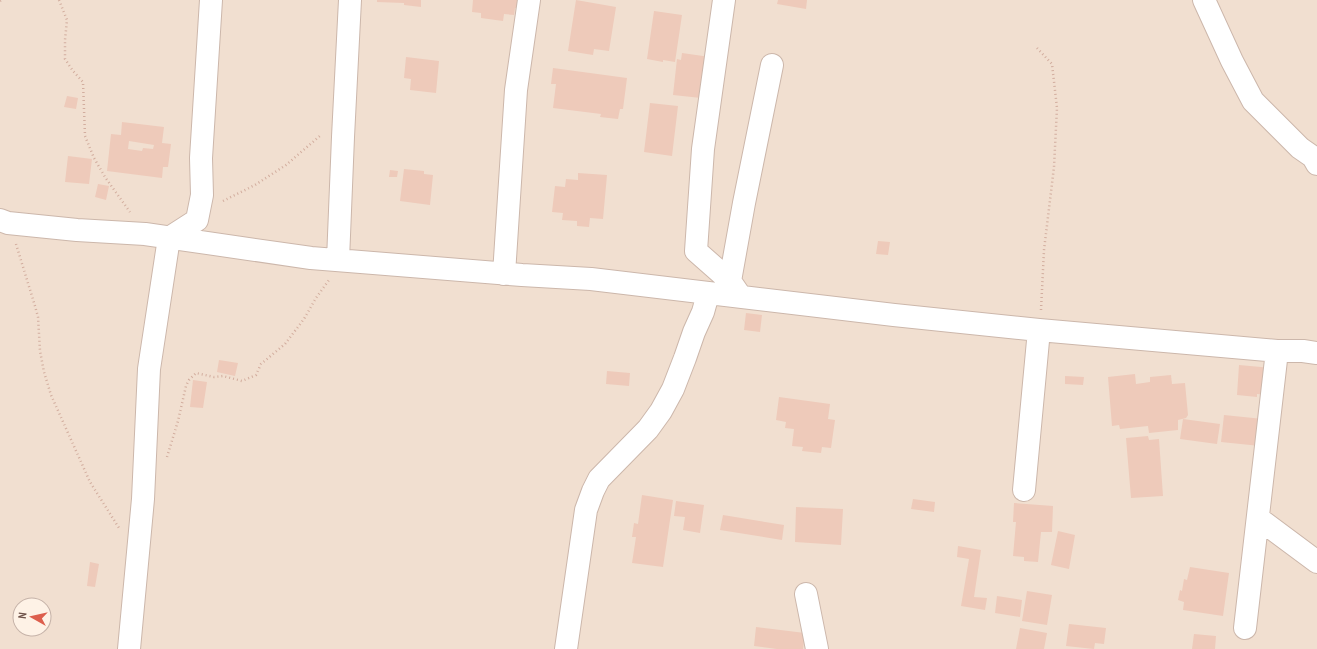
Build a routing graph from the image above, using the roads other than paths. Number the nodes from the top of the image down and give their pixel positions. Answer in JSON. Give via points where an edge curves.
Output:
{"nodes":[{"id":1,"x":211,"y":0,"type":"edge"},
{"id":2,"x":350,"y":0,"type":"edge"},
{"id":3,"x":529,"y":0,"type":"edge"},
{"id":4,"x":724,"y":0,"type":"edge"},
{"id":5,"x":1204,"y":0,"type":"edge"},
{"id":6,"x":772,"y":65,"type":"dead end"},
{"id":7,"x":1317,"y":164,"type":"edge"},
{"id":8,"x":4,"y":222,"type":"edge"},
{"id":9,"x":169,"y":238,"type":"junction"},
{"id":10,"x":338,"y":260,"type":"junction"},
{"id":11,"x":504,"y":274,"type":"junction"},
{"id":12,"x":735,"y":289,"type":"junction"},
{"id":13,"x":708,"y":294,"type":"junction"},
{"id":14,"x":1040,"y":330,"type":"junction"},
{"id":15,"x":1278,"y":351,"type":"junction"},
{"id":16,"x":1317,"y":353,"type":"edge"},
{"id":17,"x":1024,"y":490,"type":"dead end"},
{"id":18,"x":1258,"y":518,"type":"junction"},
{"id":19,"x":1317,"y":562,"type":"edge"},
{"id":20,"x":806,"y":594,"type":"dead end"},
{"id":21,"x":1245,"y":628,"type":"dead end"},
{"id":22,"x":129,"y":649,"type":"edge"},
{"id":23,"x":566,"y":649,"type":"edge"},
{"id":24,"x":817,"y":649,"type":"edge"}],
"edges":[{"from":1,"to":9,"type":"street","via":[[199,213],[197,220]]},
{"from":2,"to":10,"type":"street"},
{"from":3,"to":11,"type":"street","via":[[516,90]]},
{"from":4,"to":12,"type":"street","via":[[703,149],[696,251]]},
{"from":5,"to":7,"type":"street","via":[[1232,62],[1254,101],[1300,148],[1313,157]]},
{"from":6,"to":12,"type":"street","via":[[744,203]]},
{"from":8,"to":9,"type":"street"},
{"from":9,"to":10,"type":"street"},
{"from":9,"to":22,"type":"street","via":[[149,369],[143,499]]},
{"from":10,"to":11,"type":"street"},
{"from":11,"to":13,"type":"street","via":[[591,279]]},
{"from":12,"to":13,"type":"street"},
{"from":12,"to":14,"type":"street","via":[[894,315]]},
{"from":13,"to":23,"type":"street","via":[[685,358],[661,411],[648,429],[599,479],[593,492],[585,517]]},
{"from":14,"to":15,"type":"street"},
{"from":14,"to":17,"type":"street"},
{"from":15,"to":16,"type":"street"},
{"from":15,"to":18,"type":"street"},
{"from":18,"to":19,"type":"street"},
{"from":18,"to":21,"type":"street"},
{"from":20,"to":24,"type":"street"}]}
